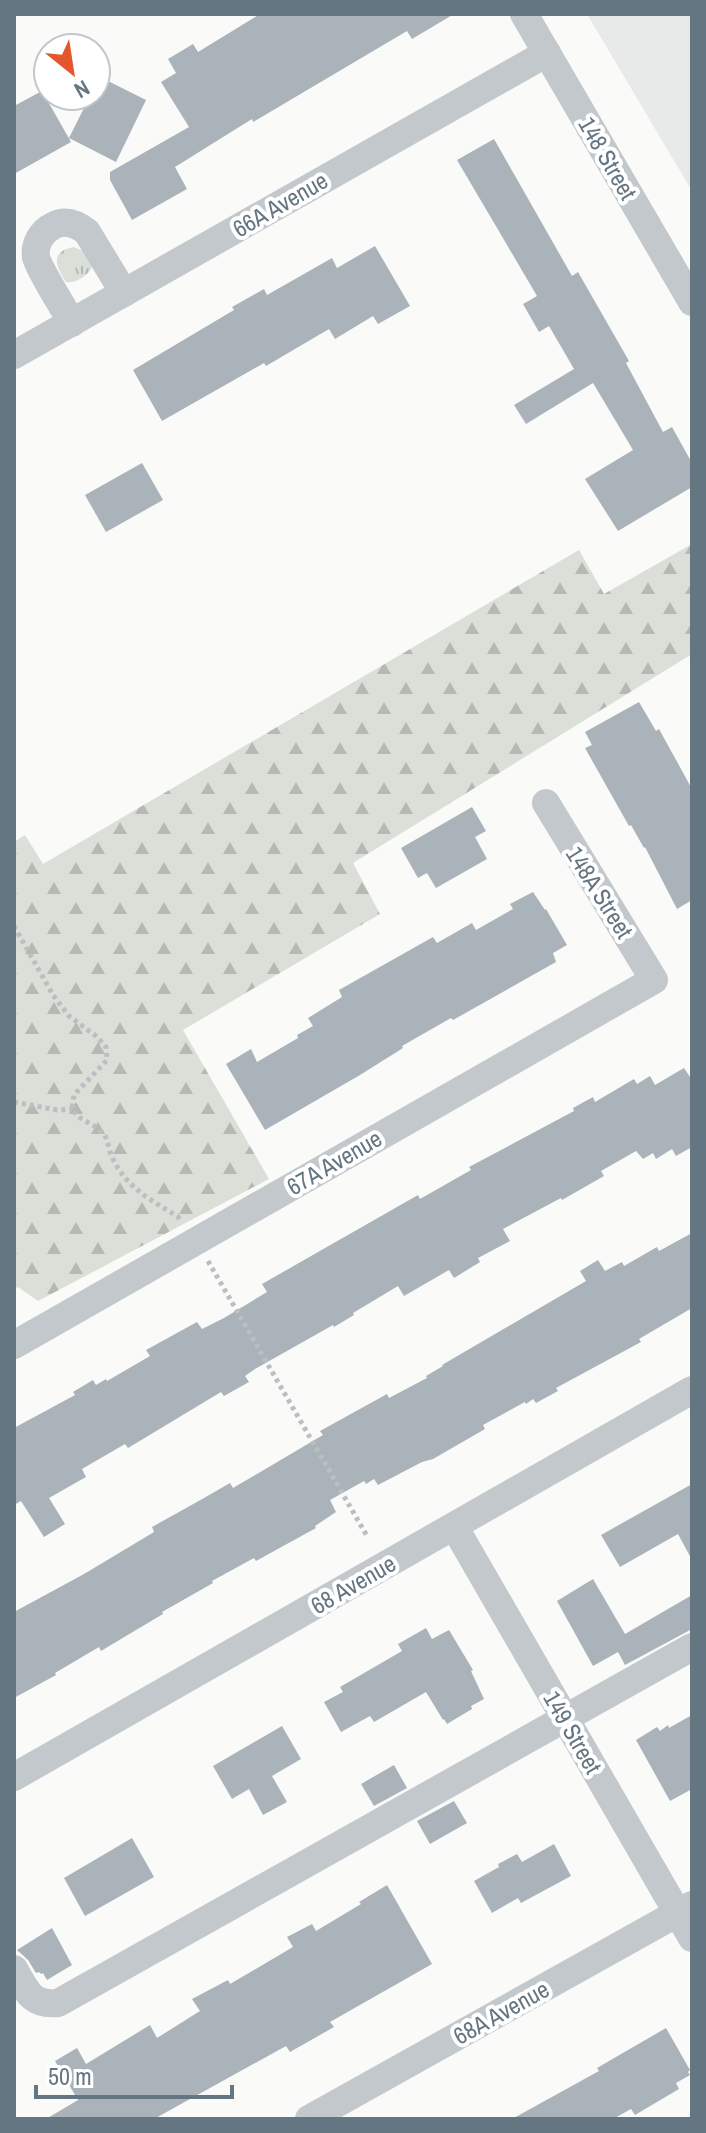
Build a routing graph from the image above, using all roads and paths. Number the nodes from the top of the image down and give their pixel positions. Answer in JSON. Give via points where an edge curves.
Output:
{"nodes":[{"id":1,"x":524,"y":14,"type":"edge"},
{"id":2,"x":547,"y":53,"type":"junction"},
{"id":3,"x":124,"y":293,"type":"junction"},
{"id":4,"x":692,"y":302,"type":"edge"},
{"id":5,"x":72,"y":323,"type":"junction"},
{"id":6,"x":14,"y":355,"type":"edge"},
{"id":7,"x":546,"y":803,"type":"dead end"},
{"id":8,"x":14,"y":926,"type":"edge"},
{"id":9,"x":654,"y":980,"type":"joint"},
{"id":10,"x":14,"y":1102,"type":"edge"},
{"id":11,"x":72,"y":1109,"type":"junction"},
{"id":12,"x":189,"y":1230,"type":"dead end"},
{"id":13,"x":208,"y":1260,"type":"dead end"},
{"id":14,"x":14,"y":1345,"type":"edge"},
{"id":15,"x":692,"y":1390,"type":"edge"},
{"id":16,"x":454,"y":1526,"type":"junction"},
{"id":17,"x":367,"y":1536,"type":"dead end"},
{"id":18,"x":692,"y":1647,"type":"edge"},
{"id":19,"x":566,"y":1719,"type":"junction"},
{"id":20,"x":14,"y":1777,"type":"edge"},
{"id":21,"x":685,"y":1909,"type":"edge"},
{"id":22,"x":692,"y":1938,"type":"edge"},
{"id":23,"x":14,"y":1969,"type":"edge"},
{"id":24,"x":309,"y":2119,"type":"edge"}],
"edges":[{"from":1,"to":2,"type":"street","name":"148 Street"},
{"from":2,"to":3,"type":"street","name":"66A Avenue"},
{"from":2,"to":4,"type":"street","name":"148 Street"},
{"from":3,"to":5,"type":"street","name":"66A Avenue"},
{"from":3,"to":5,"type":"street","via":[[87,232],[70,223],[52,226],[39,240],[36,258]]},
{"from":5,"to":6,"type":"street","name":"66A Avenue"},
{"from":7,"to":9,"type":"street","name":"148A Street"},
{"from":8,"to":11,"type":"path","via":[[61,1006],[106,1047],[107,1060],[74,1095]]},
{"from":9,"to":14,"type":"street","name":"67A Avenue"},
{"from":10,"to":11,"type":"path"},
{"from":11,"to":12,"type":"path","via":[[103,1133],[127,1182]]},
{"from":13,"to":17,"type":"path"},
{"from":15,"to":16,"type":"street","name":"68 Avenue"},
{"from":16,"to":19,"type":"street","name":"149 Street"},
{"from":16,"to":20,"type":"street","name":"68 Avenue"},
{"from":18,"to":19,"type":"street"},
{"from":19,"to":21,"type":"street","name":"149 Street"},
{"from":19,"to":23,"type":"street","via":[[58,2003],[45,2005],[33,1998]]},
{"from":21,"to":22,"type":"street","name":"149 Street"},
{"from":21,"to":24,"type":"street","name":"68A Avenue"}]}
